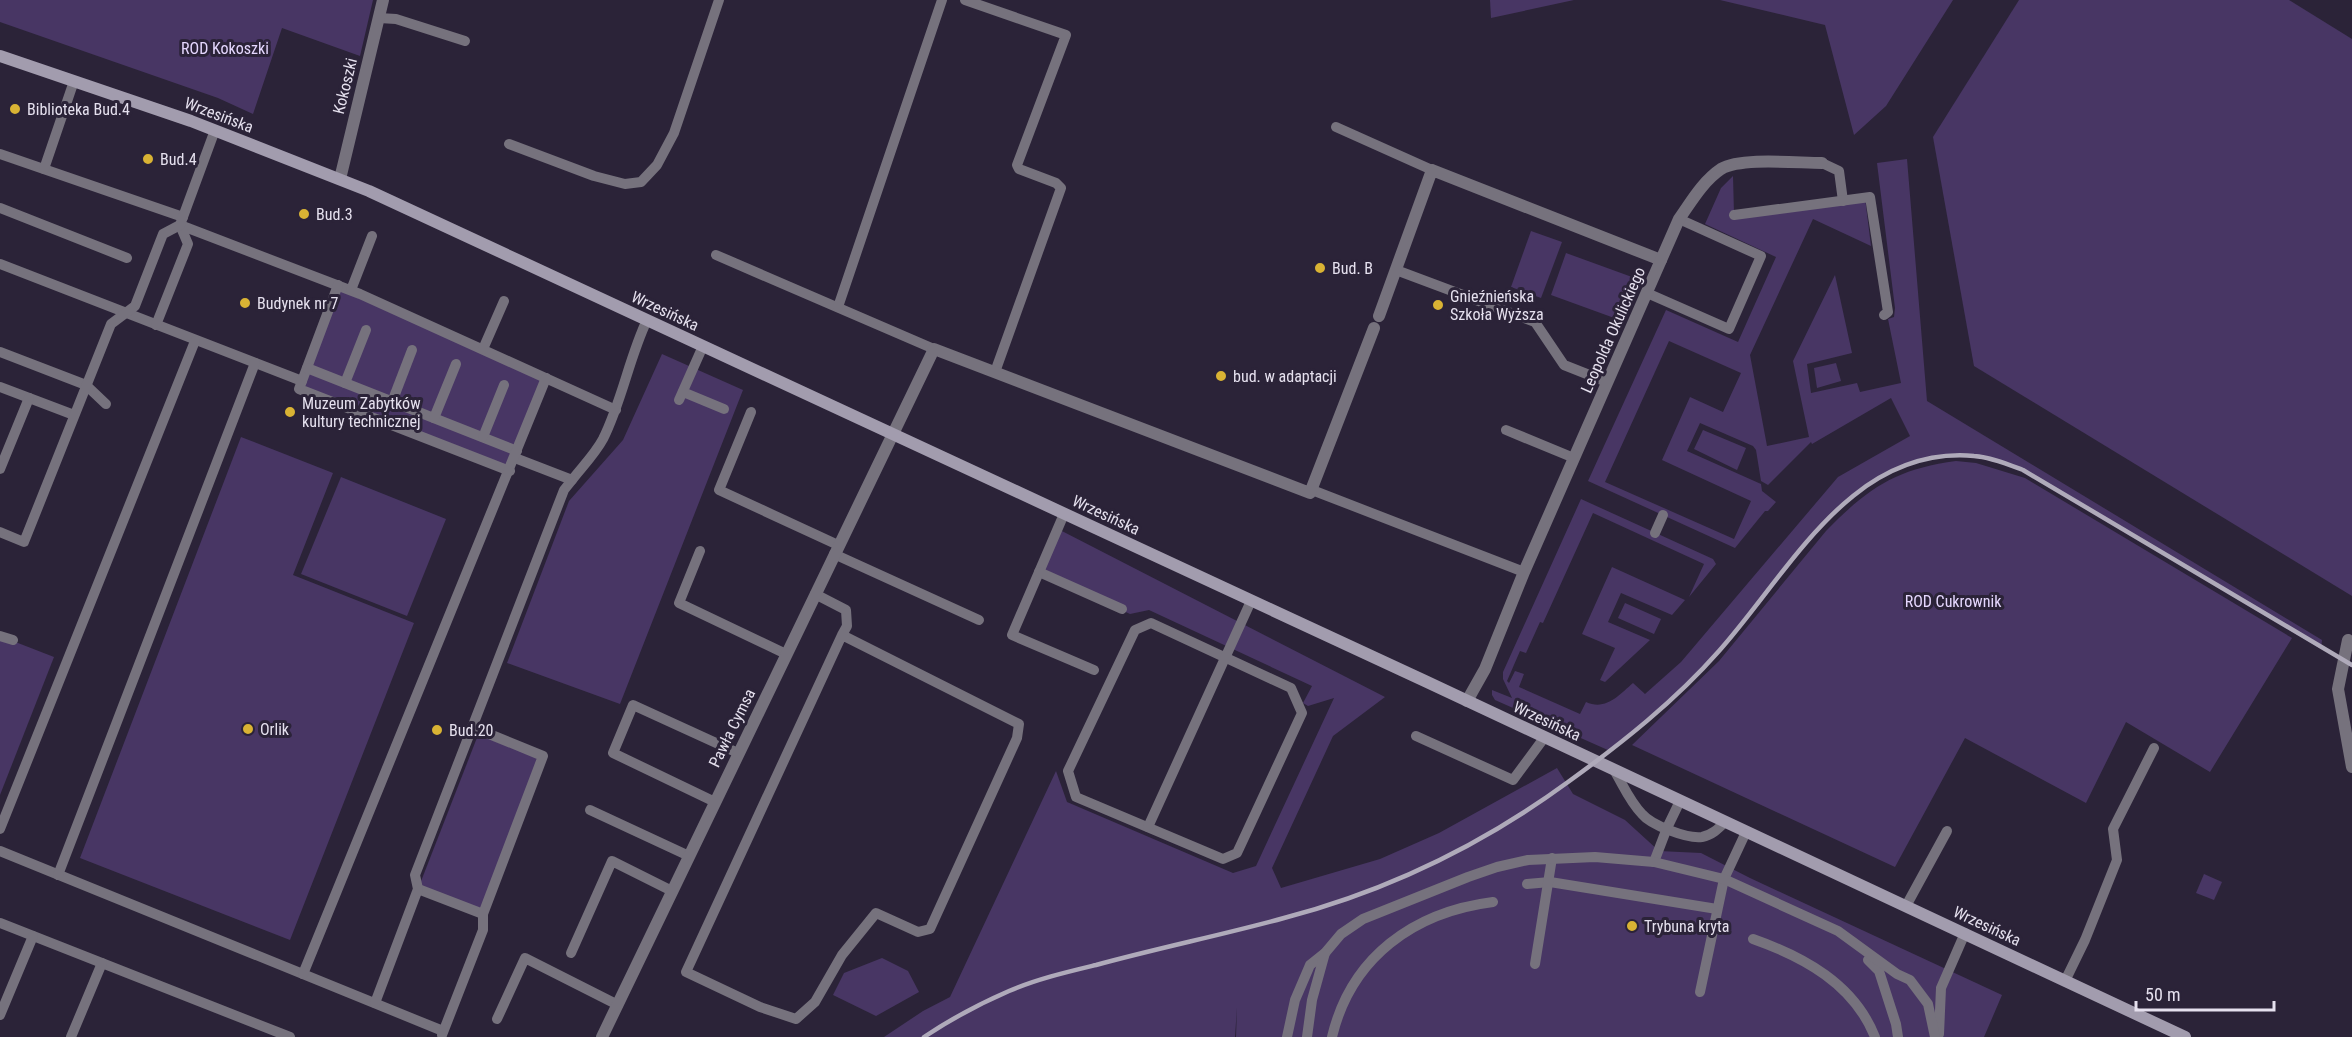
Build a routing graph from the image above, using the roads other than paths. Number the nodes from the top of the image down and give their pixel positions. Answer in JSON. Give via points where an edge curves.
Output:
{"nodes":[{"id":1,"x":383,"y":0,"type":"edge"},
{"id":2,"x":719,"y":0,"type":"edge"},
{"id":3,"x":942,"y":0,"type":"edge"},
{"id":4,"x":965,"y":0,"type":"edge"},
{"id":5,"x":379,"y":18,"type":"junction"},
{"id":6,"x":465,"y":41,"type":"dead end"},
{"id":7,"x":0,"y":56,"type":"edge"},
{"id":8,"x":74,"y":81,"type":"junction"},
{"id":9,"x":1336,"y":127,"type":"dead end"},
{"id":10,"x":214,"y":130,"type":"junction"},
{"id":11,"x":509,"y":144,"type":"dead end"},
{"id":12,"x":0,"y":154,"type":"edge"},
{"id":13,"x":1822,"y":163,"type":"joint"},
{"id":14,"x":44,"y":169,"type":"junction"},
{"id":15,"x":1432,"y":170,"type":"junction"},
{"id":16,"x":340,"y":179,"type":"junction"},
{"id":17,"x":1843,"y":201,"type":"junction"},
{"id":18,"x":0,"y":208,"type":"edge"},
{"id":19,"x":1734,"y":215,"type":"dead end"},
{"id":20,"x":1679,"y":219,"type":"junction"},
{"id":21,"x":182,"y":221,"type":"junction"},
{"id":22,"x":372,"y":236,"type":"dead end"},
{"id":23,"x":716,"y":255,"type":"dead end"},
{"id":24,"x":127,"y":258,"type":"dead end"},
{"id":25,"x":1661,"y":260,"type":"junction"},
{"id":26,"x":0,"y":264,"type":"edge"},
{"id":27,"x":1396,"y":270,"type":"junction"},
{"id":28,"x":338,"y":285,"type":"junction"},
{"id":29,"x":351,"y":290,"type":"junction"},
{"id":30,"x":1647,"y":294,"type":"junction"},
{"id":31,"x":504,"y":301,"type":"dead end"},
{"id":32,"x":838,"y":308,"type":"junction"},
{"id":33,"x":125,"y":314,"type":"junction"},
{"id":34,"x":1884,"y":315,"type":"dead end"},
{"id":35,"x":647,"y":320,"type":"junction"},
{"id":36,"x":156,"y":325,"type":"junction"},
{"id":37,"x":366,"y":330,"type":"dead end"},
{"id":38,"x":195,"y":341,"type":"junction"},
{"id":39,"x":703,"y":346,"type":"junction"},
{"id":40,"x":483,"y":349,"type":"junction"},
{"id":41,"x":934,"y":349,"type":"junction"},
{"id":42,"x":412,"y":350,"type":"dead end"},
{"id":43,"x":0,"y":352,"type":"edge"},
{"id":44,"x":255,"y":363,"type":"junction"},
{"id":45,"x":456,"y":364,"type":"dead end"},
{"id":46,"x":307,"y":368,"type":"junction"},
{"id":47,"x":995,"y":372,"type":"junction"},
{"id":48,"x":546,"y":378,"type":"junction"},
{"id":49,"x":1607,"y":382,"type":"junction"},
{"id":50,"x":345,"y":383,"type":"junction"},
{"id":51,"x":86,"y":385,"type":"junction"},
{"id":52,"x":300,"y":385,"type":"junction"},
{"id":53,"x":504,"y":385,"type":"dead end"},
{"id":54,"x":0,"y":387,"type":"edge"},
{"id":55,"x":29,"y":398,"type":"junction"},
{"id":56,"x":392,"y":402,"type":"junction"},
{"id":57,"x":106,"y":404,"type":"dead end"},
{"id":58,"x":616,"y":410,"type":"junction"},
{"id":59,"x":724,"y":410,"type":"dead end"},
{"id":60,"x":751,"y":412,"type":"dead end"},
{"id":61,"x":74,"y":415,"type":"junction"},
{"id":62,"x":434,"y":418,"type":"junction"},
{"id":63,"x":1506,"y":430,"type":"dead end"},
{"id":64,"x":892,"y":433,"type":"junction"},
{"id":65,"x":483,"y":437,"type":"junction"},
{"id":66,"x":516,"y":454,"type":"junction"},
{"id":67,"x":1574,"y":458,"type":"junction"},
{"id":68,"x":0,"y":469,"type":"edge"},
{"id":69,"x":510,"y":471,"type":"junction"},
{"id":70,"x":572,"y":480,"type":"junction"},
{"id":71,"x":1312,"y":490,"type":"junction"},
{"id":72,"x":1064,"y":514,"type":"junction"},
{"id":73,"x":1663,"y":515,"type":"dead end"},
{"id":74,"x":0,"y":532,"type":"edge"},
{"id":75,"x":1655,"y":533,"type":"dead end"},
{"id":76,"x":836,"y":549,"type":"junction"},
{"id":77,"x":700,"y":551,"type":"dead end"},
{"id":78,"x":1039,"y":572,"type":"junction"},
{"id":79,"x":1524,"y":572,"type":"junction"},
{"id":80,"x":815,"y":594,"type":"junction"},
{"id":81,"x":1251,"y":601,"type":"junction"},
{"id":82,"x":1122,"y":609,"type":"dead end"},
{"id":83,"x":979,"y":620,"type":"dead end"},
{"id":84,"x":842,"y":635,"type":"junction"},
{"id":85,"x":0,"y":636,"type":"edge"},
{"id":86,"x":13,"y":640,"type":"dead end"},
{"id":87,"x":2348,"y":640,"type":"dead end"},
{"id":88,"x":786,"y":654,"type":"junction"},
{"id":89,"x":1224,"y":658,"type":"junction"},
{"id":90,"x":1094,"y":670,"type":"dead end"},
{"id":91,"x":1467,"y":701,"type":"junction"},
{"id":92,"x":472,"y":727,"type":"junction"},
{"id":93,"x":1416,"y":736,"type":"dead end"},
{"id":94,"x":1544,"y":738,"type":"junction"},
{"id":95,"x":2154,"y":748,"type":"dead end"},
{"id":96,"x":738,"y":753,"type":"junction"},
{"id":97,"x":2352,"y":767,"type":"edge"},
{"id":98,"x":1614,"y":770,"type":"junction"},
{"id":99,"x":1680,"y":801,"type":"junction"},
{"id":100,"x":715,"y":802,"type":"junction"},
{"id":101,"x":590,"y":810,"type":"dead end"},
{"id":102,"x":1725,"y":822,"type":"junction"},
{"id":103,"x":1148,"y":827,"type":"junction"},
{"id":104,"x":1667,"y":828,"type":"junction"},
{"id":105,"x":0,"y":829,"type":"edge"},
{"id":106,"x":1947,"y":831,"type":"dead end"},
{"id":107,"x":1746,"y":832,"type":"junction"},
{"id":108,"x":0,"y":851,"type":"edge"},
{"id":109,"x":689,"y":856,"type":"junction"},
{"id":110,"x":1552,"y":858,"type":"junction"},
{"id":111,"x":1654,"y":862,"type":"junction"},
{"id":112,"x":58,"y":874,"type":"junction"},
{"id":113,"x":1724,"y":879,"type":"junction"},
{"id":114,"x":1550,"y":882,"type":"junction"},
{"id":115,"x":1527,"y":884,"type":"dead end"},
{"id":116,"x":418,"y":889,"type":"junction"},
{"id":117,"x":672,"y":891,"type":"junction"},
{"id":118,"x":1493,"y":902,"type":"dead end"},
{"id":119,"x":1906,"y":906,"type":"junction"},
{"id":120,"x":1717,"y":909,"type":"junction"},
{"id":121,"x":483,"y":914,"type":"junction"},
{"id":122,"x":0,"y":923,"type":"edge"},
{"id":123,"x":1838,"y":931,"type":"junction"},
{"id":124,"x":1965,"y":933,"type":"junction"},
{"id":125,"x":33,"y":936,"type":"junction"},
{"id":126,"x":1753,"y":939,"type":"dead end"},
{"id":127,"x":571,"y":953,"type":"dead end"},
{"id":128,"x":1325,"y":953,"type":"junction"},
{"id":129,"x":102,"y":963,"type":"junction"},
{"id":130,"x":1535,"y":964,"type":"dead end"},
{"id":131,"x":303,"y":974,"type":"junction"},
{"id":132,"x":2065,"y":981,"type":"junction"},
{"id":133,"x":1700,"y":992,"type":"dead end"},
{"id":134,"x":375,"y":1003,"type":"junction"},
{"id":135,"x":618,"y":1005,"type":"junction"},
{"id":136,"x":0,"y":1015,"type":"edge"},
{"id":137,"x":497,"y":1019,"type":"dead end"},
{"id":138,"x":442,"y":1034,"type":"edge"},
{"id":139,"x":71,"y":1037,"type":"edge"},
{"id":140,"x":290,"y":1037,"type":"edge"},
{"id":141,"x":602,"y":1037,"type":"edge"},
{"id":142,"x":1287,"y":1037,"type":"edge"},
{"id":143,"x":1307,"y":1037,"type":"edge"},
{"id":144,"x":1332,"y":1037,"type":"edge"},
{"id":145,"x":1875,"y":1037,"type":"edge"},
{"id":146,"x":1898,"y":1037,"type":"edge"},
{"id":147,"x":1937,"y":1037,"type":"edge"},
{"id":148,"x":2185,"y":1037,"type":"edge"}],
"edges":[{"from":1,"to":5,"type":"street","name":"Kokoszki"},
{"from":2,"to":11,"type":"lane","via":[[674,133],[657,165],[641,182],[625,184],[594,176]]},
{"from":3,"to":32,"type":"lane"},
{"from":4,"to":47,"type":"lane","via":[[1066,35],[1017,165],[1061,188]]},
{"from":5,"to":6,"type":"lane","via":[[396,19]]},
{"from":5,"to":16,"type":"street","name":"Kokoszki"},
{"from":7,"to":8,"type":"street","name":"Wrzesińska"},
{"from":8,"to":10,"type":"street","name":"Wrzesińska"},
{"from":8,"to":14,"type":"lane"},
{"from":9,"to":15,"type":"lane","name":"Leopolda Okulickiego"},
{"from":10,"to":16,"type":"street","name":"Wrzesińska"},
{"from":10,"to":21,"type":"lane"},
{"from":12,"to":14,"type":"lane"},
{"from":13,"to":17,"type":"lane","via":[[1839,171]]},
{"from":13,"to":20,"type":"street","via":[[1740,162],[1722,169],[1708,180]]},
{"from":14,"to":21,"type":"lane"},
{"from":15,"to":25,"type":"street","name":"Leopolda Okulickiego"},
{"from":15,"to":27,"type":"street"},
{"from":16,"to":35,"type":"street","name":"Wrzesińska"},
{"from":17,"to":19,"type":"lane"},
{"from":17,"to":34,"type":"lane","via":[[1870,197],[1888,312]]},
{"from":18,"to":24,"type":"lane"},
{"from":20,"to":25,"type":"street"},
{"from":20,"to":30,"type":"lane","via":[[1761,256],[1729,329]]},
{"from":21,"to":28,"type":"lane"},
{"from":21,"to":33,"type":"lane","via":[[163,234],[135,306]]},
{"from":21,"to":36,"type":"lane","via":[[188,244]]},
{"from":22,"to":29,"type":"lane"},
{"from":23,"to":32,"type":"lane"},
{"from":25,"to":30,"type":"street","name":"Leopolda Okulickiego"},
{"from":26,"to":33,"type":"lane"},
{"from":27,"to":49,"type":"lane","via":[[1535,322],[1564,365]]},
{"from":27,"to":71,"type":"street"},
{"from":28,"to":29,"type":"lane"},
{"from":28,"to":46,"type":"lane"},
{"from":29,"to":40,"type":"lane"},
{"from":30,"to":49,"type":"street","name":"Leopolda Okulickiego"},
{"from":31,"to":40,"type":"lane"},
{"from":32,"to":41,"type":"lane"},
{"from":33,"to":36,"type":"lane"},
{"from":33,"to":51,"type":"lane","via":[[111,324]]},
{"from":35,"to":39,"type":"street","name":"Wrzesińska"},
{"from":35,"to":58,"type":"lane"},
{"from":36,"to":38,"type":"lane"},
{"from":37,"to":50,"type":"lane"},
{"from":38,"to":44,"type":"lane"},
{"from":38,"to":105,"type":"lane"},
{"from":39,"to":59,"type":"lane","via":[[681,396]]},
{"from":39,"to":64,"type":"street","name":"Wrzesińska"},
{"from":40,"to":48,"type":"lane"},
{"from":41,"to":47,"type":"street"},
{"from":41,"to":64,"type":"street","name":"Pawła Cymsa"},
{"from":42,"to":56,"type":"lane"},
{"from":43,"to":51,"type":"lane"},
{"from":44,"to":52,"type":"lane"},
{"from":44,"to":112,"type":"lane"},
{"from":45,"to":62,"type":"lane"},
{"from":46,"to":50,"type":"lane"},
{"from":46,"to":52,"type":"lane"},
{"from":47,"to":71,"type":"street","via":[[1310,493]]},
{"from":48,"to":58,"type":"lane"},
{"from":48,"to":66,"type":"lane"},
{"from":49,"to":67,"type":"street","name":"Leopolda Okulickiego"},
{"from":50,"to":56,"type":"lane"},
{"from":51,"to":57,"type":"lane"},
{"from":51,"to":61,"type":"lane"},
{"from":52,"to":69,"type":"lane"},
{"from":53,"to":65,"type":"lane"},
{"from":54,"to":55,"type":"lane"},
{"from":55,"to":61,"type":"lane"},
{"from":55,"to":68,"type":"lane"},
{"from":56,"to":62,"type":"lane"},
{"from":58,"to":70,"type":"lane","via":[[602,441]]},
{"from":60,"to":76,"type":"lane","via":[[718,490]]},
{"from":61,"to":74,"type":"lane","via":[[24,542]]},
{"from":62,"to":65,"type":"lane"},
{"from":63,"to":67,"type":"lane"},
{"from":64,"to":72,"type":"street","name":"Wrzesińska"},
{"from":64,"to":76,"type":"street","name":"Pawła Cymsa"},
{"from":65,"to":66,"type":"lane"},
{"from":66,"to":69,"type":"lane"},
{"from":66,"to":70,"type":"lane"},
{"from":67,"to":79,"type":"street","name":"Leopolda Okulickiego"},
{"from":69,"to":131,"type":"lane"},
{"from":70,"to":92,"type":"lane","via":[[564,490]]},
{"from":71,"to":79,"type":"lane"},
{"from":72,"to":78,"type":"lane"},
{"from":72,"to":81,"type":"street","name":"Wrzesińska"},
{"from":73,"to":75,"type":"lane"},
{"from":76,"to":80,"type":"street","name":"Pawła Cymsa"},
{"from":76,"to":83,"type":"lane"},
{"from":77,"to":88,"type":"lane","via":[[679,603]]},
{"from":78,"to":82,"type":"lane"},
{"from":78,"to":90,"type":"lane","via":[[1012,635]]},
{"from":79,"to":91,"type":"street","name":"Leopolda Okulickiego","via":[[1485,669]]},
{"from":80,"to":84,"type":"lane","via":[[846,610]]},
{"from":80,"to":88,"type":"street","name":"Pawła Cymsa"},
{"from":81,"to":89,"type":"lane"},
{"from":81,"to":91,"type":"street","name":"Wrzesińska"},
{"from":84,"to":84,"type":"lane","via":[[686,972],[796,1018],[815,1002],[842,955],[876,914],[918,932],[930,929],[1017,738],[1019,724]]},
{"from":85,"to":86,"type":"lane"},
{"from":87,"to":97,"type":"street","via":[[2338,689]]},
{"from":88,"to":96,"type":"street","name":"Pawła Cymsa"},
{"from":89,"to":103,"type":"lane"},
{"from":89,"to":103,"type":"lane","via":[[1292,688],[1302,713],[1237,853],[1223,859]]},
{"from":89,"to":103,"type":"lane","via":[[1151,623],[1135,630],[1068,771],[1076,797]]},
{"from":91,"to":94,"type":"street","name":"Wrzesińska"},
{"from":92,"to":116,"type":"lane","via":[[415,875]]},
{"from":92,"to":121,"type":"lane","via":[[543,756]]},
{"from":93,"to":94,"type":"lane","via":[[1513,780]]},
{"from":94,"to":98,"type":"street","name":"Wrzesińska"},
{"from":95,"to":132,"type":"lane","via":[[2113,829],[2117,860]]},
{"from":96,"to":100,"type":"street","name":"Pawła Cymsa"},
{"from":96,"to":100,"type":"lane","via":[[633,705],[613,753]]},
{"from":98,"to":99,"type":"street","name":"Wrzesińska"},
{"from":98,"to":104,"type":"lane","via":[[1642,814]]},
{"from":99,"to":102,"type":"street","name":"Wrzesińska"},
{"from":99,"to":104,"type":"lane"},
{"from":100,"to":109,"type":"street","name":"Pawła Cymsa"},
{"from":101,"to":109,"type":"lane"},
{"from":102,"to":104,"type":"lane","via":[[1701,837]]},
{"from":102,"to":107,"type":"street","name":"Wrzesińska"},
{"from":104,"to":111,"type":"lane"},
{"from":106,"to":119,"type":"lane"},
{"from":107,"to":113,"type":"lane"},
{"from":107,"to":119,"type":"street","name":"Wrzesińska"},
{"from":108,"to":112,"type":"lane"},
{"from":109,"to":117,"type":"street","name":"Pawła Cymsa"},
{"from":110,"to":111,"type":"lane"},
{"from":110,"to":114,"type":"lane"},
{"from":110,"to":128,"type":"lane","via":[[1497,867],[1380,911],[1341,934]]},
{"from":111,"to":113,"type":"lane"},
{"from":112,"to":131,"type":"lane"},
{"from":113,"to":120,"type":"lane"},
{"from":113,"to":123,"type":"lane"},
{"from":114,"to":115,"type":"lane"},
{"from":114,"to":120,"type":"lane"},
{"from":114,"to":130,"type":"lane"},
{"from":116,"to":121,"type":"lane"},
{"from":116,"to":134,"type":"lane"},
{"from":117,"to":127,"type":"lane","via":[[612,861]]},
{"from":117,"to":135,"type":"street","name":"Pawła Cymsa"},
{"from":118,"to":144,"type":"lane","via":[[1445,911],[1384,946],[1353,986]]},
{"from":119,"to":124,"type":"street","name":"Wrzesińska"},
{"from":120,"to":133,"type":"lane"},
{"from":121,"to":138,"type":"lane","via":[[483,930]]},
{"from":122,"to":125,"type":"lane"},
{"from":123,"to":146,"type":"lane","via":[[1879,971]]},
{"from":123,"to":147,"type":"lane","via":[[1910,980],[1928,1004]]},
{"from":124,"to":132,"type":"street","name":"Wrzesińska"},
{"from":124,"to":147,"type":"lane","via":[[1941,988]]},
{"from":125,"to":129,"type":"lane"},
{"from":125,"to":136,"type":"lane"},
{"from":126,"to":145,"type":"lane","via":[[1795,956],[1828,976],[1860,1010]]},
{"from":128,"to":142,"type":"lane","via":[[1310,964],[1302,979]]},
{"from":128,"to":143,"type":"lane"},
{"from":129,"to":139,"type":"lane"},
{"from":129,"to":140,"type":"lane"},
{"from":131,"to":134,"type":"lane"},
{"from":132,"to":148,"type":"street","name":"Wrzesińska"},
{"from":134,"to":138,"type":"lane"},
{"from":135,"to":137,"type":"lane","via":[[525,958]]},
{"from":135,"to":141,"type":"street","name":"Pawła Cymsa"}]}
